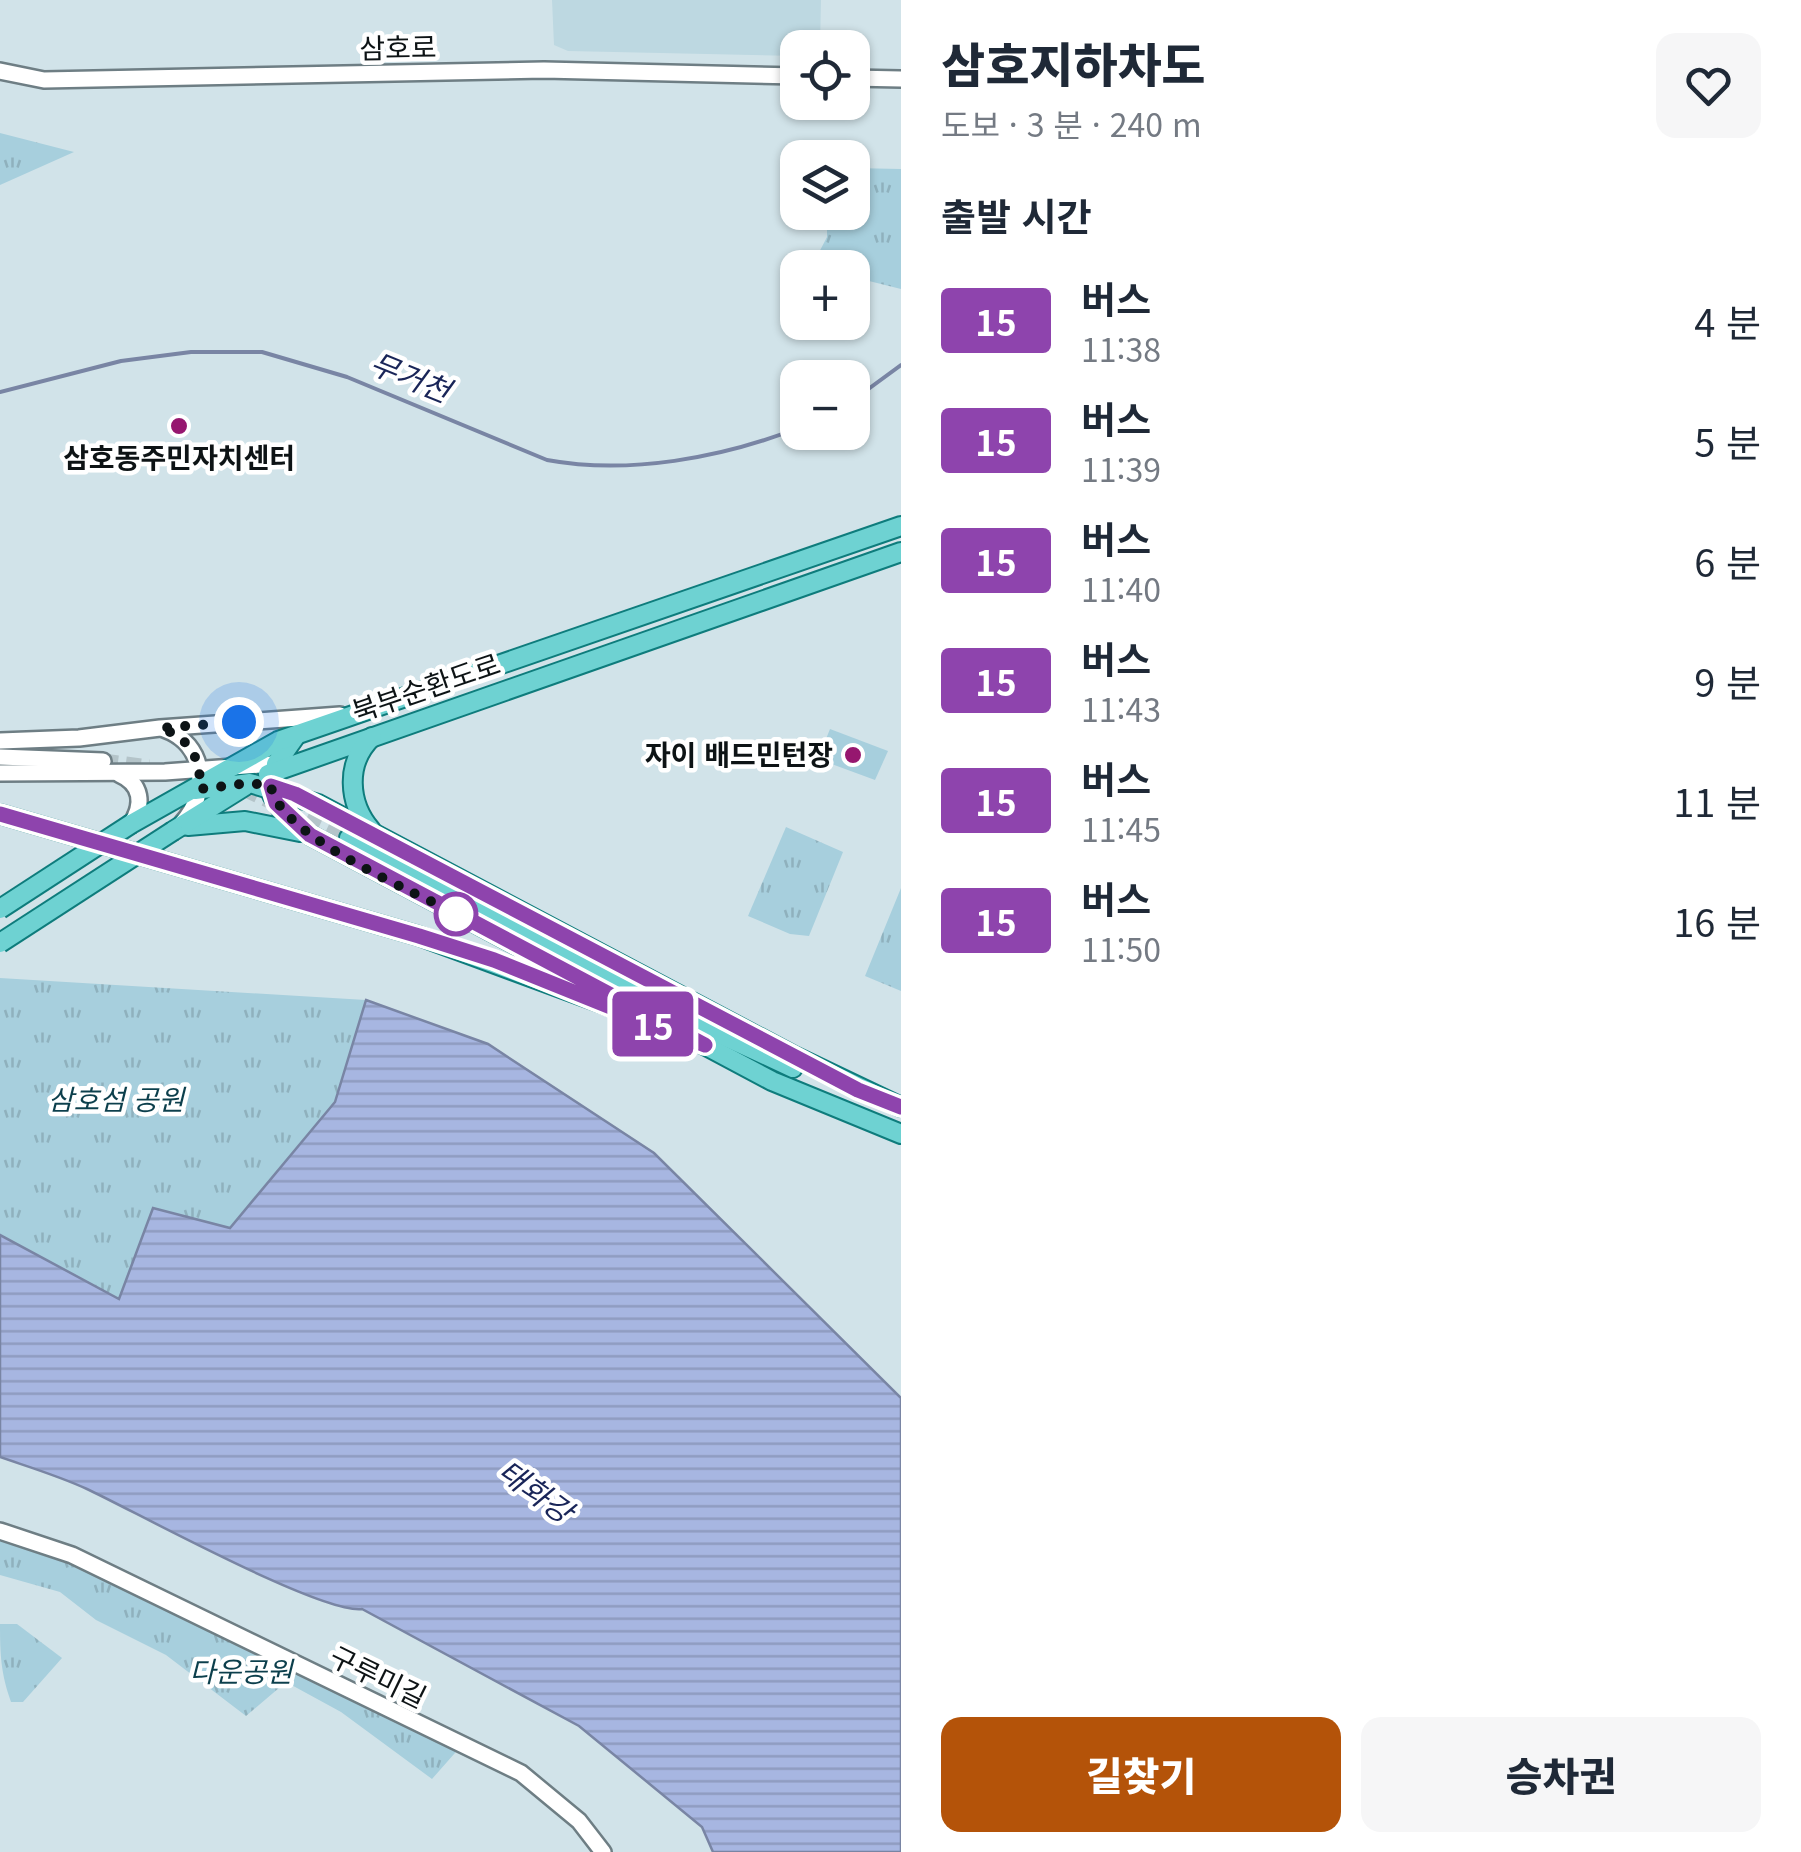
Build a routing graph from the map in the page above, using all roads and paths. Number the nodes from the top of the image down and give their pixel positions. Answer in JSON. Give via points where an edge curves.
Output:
{"nodes":[{"id":1,"x":0,"y":71,"type":"edge"},
{"id":2,"x":780,"y":76,"type":"edge"},
{"id":3,"x":870,"y":78,"type":"edge"},
{"id":4,"x":901,"y":79,"type":"edge"},
{"id":5,"x":901,"y":526,"type":"edge"},
{"id":6,"x":901,"y":552,"type":"edge"},
{"id":7,"x":359,"y":713,"type":"junction"},
{"id":8,"x":160,"y":728,"type":"junction"},
{"id":9,"x":302,"y":732,"type":"junction"},
{"id":10,"x":374,"y":735,"type":"junction"},
{"id":11,"x":0,"y":741,"type":"edge"},
{"id":12,"x":0,"y":756,"type":"edge"},
{"id":13,"x":109,"y":767,"type":"junction"},
{"id":14,"x":221,"y":770,"type":"junction"},
{"id":15,"x":0,"y":773,"type":"edge"},
{"id":16,"x":273,"y":774,"type":"junction"},
{"id":17,"x":200,"y":780,"type":"junction"},
{"id":18,"x":250,"y":783,"type":"junction"},
{"id":19,"x":0,"y":814,"type":"edge"},
{"id":20,"x":132,"y":824,"type":"junction"},
{"id":21,"x":173,"y":831,"type":"junction"},
{"id":22,"x":376,"y":834,"type":"junction"},
{"id":23,"x":310,"y":835,"type":"junction"},
{"id":24,"x":350,"y":838,"type":"tunnel mouth"},
{"id":25,"x":0,"y":908,"type":"edge"},
{"id":26,"x":0,"y":942,"type":"edge"},
{"id":27,"x":705,"y":1045,"type":"junction"},
{"id":28,"x":901,"y":1108,"type":"edge"},
{"id":29,"x":901,"y":1134,"type":"edge"},
{"id":30,"x":0,"y":1531,"type":"edge"},
{"id":31,"x":602,"y":1852,"type":"edge"}],
"edges":[{"from":1,"to":2,"type":"main road","name":"삼호로","via":[[44,80],[544,70]]},
{"from":3,"to":4,"type":"main road"},
{"from":5,"to":7,"type":"main road","name":"북부순환도로"},
{"from":6,"to":10,"type":"main road","name":"북부순환도로"},
{"from":7,"to":8,"type":"main road"},
{"from":7,"to":9,"type":"main road","name":"북부순환도로"},
{"from":8,"to":11,"type":"main road"},
{"from":8,"to":17,"type":"main road","via":[[189,744]]},
{"from":9,"to":14,"type":"main road","name":"북부순환도로"},
{"from":9,"to":16,"type":"main road","via":[[286,745]]},
{"from":10,"to":16,"type":"main road","name":"북부순환도로"},
{"from":10,"to":22,"type":"main road","via":[[360,753],[352,783],[358,810]]},
{"from":12,"to":13,"type":"main road"},
{"from":13,"to":15,"type":"main road"},
{"from":13,"to":17,"type":"main road"},
{"from":13,"to":20,"type":"main road","via":[[139,793]]},
{"from":14,"to":16,"type":"main road"},
{"from":14,"to":17,"type":"main road","name":"북부순환도로"},
{"from":16,"to":18,"type":"main road","name":"북부순환도로"},
{"from":16,"to":22,"type":"main road"},
{"from":16,"to":23,"type":"main road","via":[[276,803]]},
{"from":17,"to":18,"type":"main road"},
{"from":17,"to":20,"type":"main road","name":"북부순환도로"},
{"from":17,"to":21,"type":"main road","via":[[192,812]]},
{"from":18,"to":21,"type":"main road","name":"북부순환도로"},
{"from":19,"to":27,"type":"main road","via":[[494,960]]},
{"from":20,"to":25,"type":"main road","name":"북부순환도로","bridge":true},
{"from":21,"to":23,"type":"main road","via":[[245,821]]},
{"from":21,"to":26,"type":"main road","name":"북부순환도로","bridge":true},
{"from":22,"to":28,"type":"main road"},
{"from":23,"to":27,"type":"main road"},
{"from":24,"to":28,"type":"main road","via":[[714,1031]]},
{"from":27,"to":29,"type":"main road","via":[[817,1103]]},
{"from":30,"to":31,"type":"main road","name":"구루미길","via":[[72,1555],[521,1773],[579,1821]]}]}
